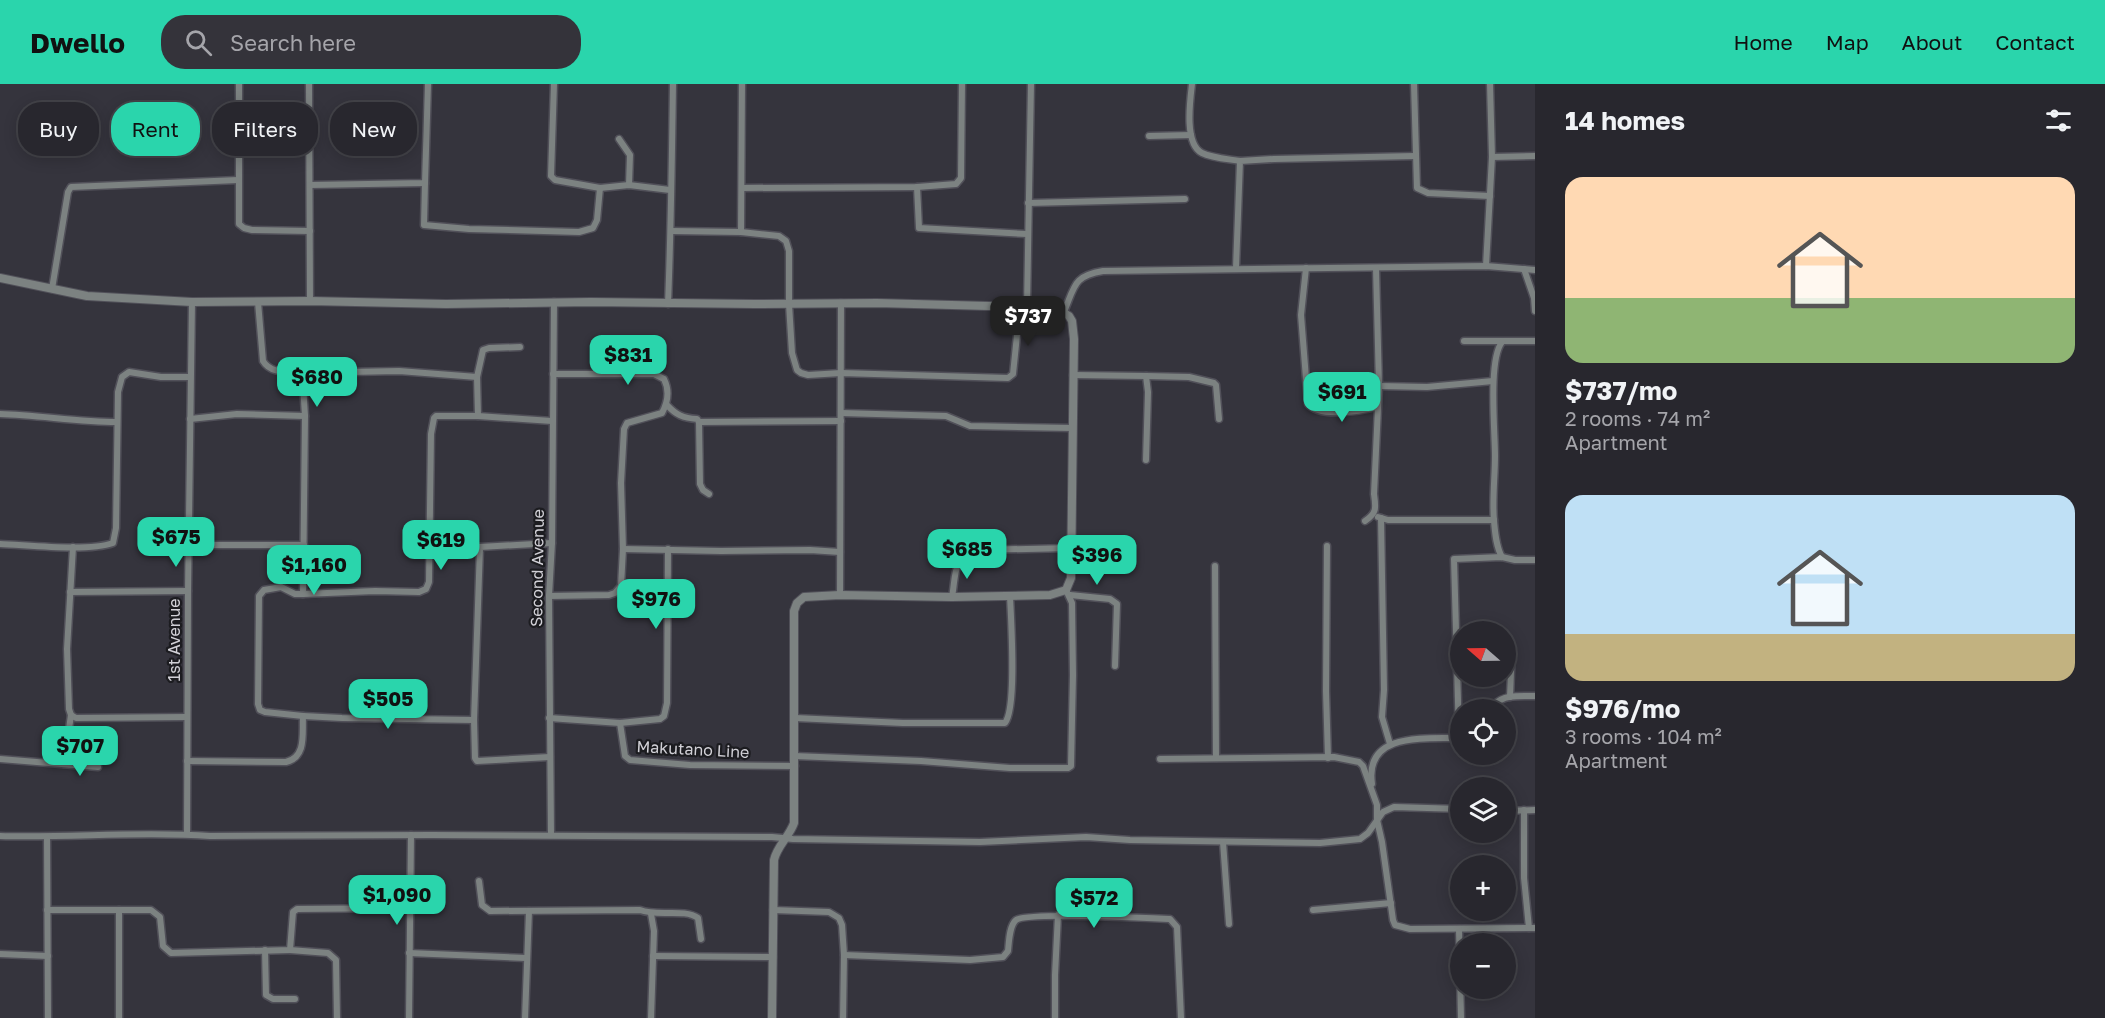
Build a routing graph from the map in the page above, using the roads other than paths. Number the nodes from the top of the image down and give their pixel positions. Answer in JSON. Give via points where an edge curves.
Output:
{"nodes":[{"id":1,"x":239,"y":84,"type":"edge"},
{"id":2,"x":309,"y":84,"type":"edge"},
{"id":3,"x":428,"y":84,"type":"edge"},
{"id":4,"x":554,"y":84,"type":"edge"},
{"id":5,"x":673,"y":84,"type":"edge"},
{"id":6,"x":742,"y":84,"type":"edge"},
{"id":7,"x":962,"y":84,"type":"edge"},
{"id":8,"x":1031,"y":84,"type":"edge"},
{"id":9,"x":1192,"y":84,"type":"edge"},
{"id":10,"x":1414,"y":84,"type":"edge"},
{"id":11,"x":1490,"y":84,"type":"edge"},
{"id":12,"x":1191,"y":135,"type":"junction"},
{"id":13,"x":1149,"y":136,"type":"dead end"},
{"id":14,"x":619,"y":139,"type":"dead end"},
{"id":15,"x":1415,"y":156,"type":"junction"},
{"id":16,"x":1535,"y":156,"type":"edge"},
{"id":17,"x":1492,"y":157,"type":"junction"},
{"id":18,"x":1240,"y":161,"type":"junction"},
{"id":19,"x":238,"y":180,"type":"junction"},
{"id":20,"x":425,"y":183,"type":"junction"},
{"id":21,"x":310,"y":185,"type":"junction"},
{"id":22,"x":629,"y":185,"type":"junction"},
{"id":23,"x":917,"y":187,"type":"junction"},
{"id":24,"x":600,"y":188,"type":"junction"},
{"id":25,"x":742,"y":188,"type":"junction"},
{"id":26,"x":670,"y":190,"type":"junction"},
{"id":27,"x":1490,"y":196,"type":"junction"},
{"id":28,"x":1185,"y":199,"type":"dead end"},
{"id":29,"x":1028,"y":203,"type":"junction"},
{"id":30,"x":310,"y":231,"type":"junction"},
{"id":31,"x":672,"y":231,"type":"junction"},
{"id":32,"x":741,"y":232,"type":"junction"},
{"id":33,"x":1027,"y":234,"type":"junction"},
{"id":34,"x":1486,"y":266,"type":"junction"},
{"id":35,"x":1236,"y":268,"type":"junction"},
{"id":36,"x":1306,"y":268,"type":"junction"},
{"id":37,"x":1376,"y":268,"type":"junction"},
{"id":38,"x":1524,"y":269,"type":"junction"},
{"id":39,"x":1535,"y":270,"type":"edge"},
{"id":40,"x":0,"y":278,"type":"edge"},
{"id":41,"x":52,"y":288,"type":"junction"},
{"id":42,"x":310,"y":301,"type":"junction"},
{"id":43,"x":192,"y":302,"type":"junction"},
{"id":44,"x":258,"y":302,"type":"junction"},
{"id":45,"x":554,"y":302,"type":"junction"},
{"id":46,"x":841,"y":303,"type":"junction"},
{"id":47,"x":668,"y":304,"type":"junction"},
{"id":48,"x":789,"y":304,"type":"junction"},
{"id":49,"x":1024,"y":306,"type":"junction"},
{"id":50,"x":1535,"y":311,"type":"edge"},
{"id":51,"x":1064,"y":312,"type":"junction"},
{"id":52,"x":1464,"y":341,"type":"dead end"},
{"id":53,"x":1535,"y":341,"type":"edge"},
{"id":54,"x":1502,"y":342,"type":"junction"},
{"id":55,"x":520,"y":347,"type":"dead end"},
{"id":56,"x":299,"y":373,"type":"junction"},
{"id":57,"x":554,"y":374,"type":"junction"},
{"id":58,"x":842,"y":374,"type":"junction"},
{"id":59,"x":1073,"y":375,"type":"junction"},
{"id":60,"x":1146,"y":376,"type":"junction"},
{"id":61,"x":190,"y":377,"type":"junction"},
{"id":62,"x":477,"y":377,"type":"junction"},
{"id":63,"x":1494,"y":381,"type":"junction"},
{"id":64,"x":1378,"y":386,"type":"junction"},
{"id":65,"x":667,"y":405,"type":"junction"},
{"id":66,"x":1376,"y":407,"type":"junction"},
{"id":67,"x":841,"y":413,"type":"junction"},
{"id":68,"x":0,"y":414,"type":"edge"},
{"id":69,"x":305,"y":416,"type":"junction"},
{"id":70,"x":478,"y":416,"type":"junction"},
{"id":71,"x":190,"y":419,"type":"junction"},
{"id":72,"x":1219,"y":419,"type":"dead end"},
{"id":73,"x":552,"y":421,"type":"junction"},
{"id":74,"x":841,"y":421,"type":"junction"},
{"id":75,"x":117,"y":422,"type":"junction"},
{"id":76,"x":699,"y":422,"type":"junction"},
{"id":77,"x":1072,"y":428,"type":"junction"},
{"id":78,"x":1146,"y":460,"type":"dead end"},
{"id":79,"x":710,"y":494,"type":"dead end"},
{"id":80,"x":1374,"y":514,"type":"junction"},
{"id":81,"x":1382,"y":518,"type":"junction"},
{"id":82,"x":1494,"y":519,"type":"junction"},
{"id":83,"x":1365,"y":520,"type":"dead end"},
{"id":84,"x":552,"y":543,"type":"junction"},
{"id":85,"x":0,"y":544,"type":"edge"},
{"id":86,"x":188,"y":545,"type":"junction"},
{"id":87,"x":304,"y":545,"type":"junction"},
{"id":88,"x":1327,"y":546,"type":"dead end"},
{"id":89,"x":73,"y":547,"type":"junction"},
{"id":90,"x":429,"y":547,"type":"junction"},
{"id":91,"x":480,"y":547,"type":"junction"},
{"id":92,"x":1071,"y":548,"type":"junction"},
{"id":93,"x":623,"y":549,"type":"junction"},
{"id":94,"x":668,"y":549,"type":"junction"},
{"id":95,"x":840,"y":552,"type":"junction"},
{"id":96,"x":1502,"y":557,"type":"junction"},
{"id":97,"x":1535,"y":560,"type":"edge"},
{"id":98,"x":1215,"y":566,"type":"dead end"},
{"id":99,"x":188,"y":591,"type":"junction"},
{"id":100,"x":70,"y":592,"type":"junction"},
{"id":101,"x":1068,"y":593,"type":"junction"},
{"id":102,"x":303,"y":594,"type":"junction"},
{"id":103,"x":840,"y":595,"type":"junction"},
{"id":104,"x":549,"y":596,"type":"junction"},
{"id":105,"x":1010,"y":596,"type":"junction"},
{"id":106,"x":952,"y":597,"type":"junction"},
{"id":107,"x":1115,"y":666,"type":"dead end"},
{"id":108,"x":1510,"y":687,"type":"edge"},
{"id":109,"x":1535,"y":696,"type":"edge"},
{"id":110,"x":1510,"y":697,"type":"junction"},
{"id":111,"x":1459,"y":699,"type":"edge"},
{"id":112,"x":1499,"y":699,"type":"edge"},
{"id":113,"x":71,"y":715,"type":"junction"},
{"id":114,"x":303,"y":716,"type":"junction"},
{"id":115,"x":187,"y":717,"type":"junction"},
{"id":116,"x":549,"y":718,"type":"junction"},
{"id":117,"x":795,"y":718,"type":"junction"},
{"id":118,"x":474,"y":720,"type":"junction"},
{"id":119,"x":620,"y":723,"type":"junction"},
{"id":120,"x":1450,"y":738,"type":"edge"},
{"id":121,"x":1390,"y":744,"type":"junction"},
{"id":122,"x":794,"y":756,"type":"junction"},
{"id":123,"x":550,"y":757,"type":"junction"},
{"id":124,"x":1216,"y":758,"type":"junction"},
{"id":125,"x":1328,"y":758,"type":"junction"},
{"id":126,"x":0,"y":759,"type":"edge"},
{"id":127,"x":1160,"y":759,"type":"dead end"},
{"id":128,"x":187,"y":761,"type":"junction"},
{"id":129,"x":64,"y":764,"type":"junction"},
{"id":130,"x":795,"y":766,"type":"junction"},
{"id":131,"x":98,"y":767,"type":"dead end"},
{"id":132,"x":1374,"y":794,"type":"junction"},
{"id":133,"x":1450,"y":809,"type":"edge"},
{"id":134,"x":1516,"y":810,"type":"edge"},
{"id":135,"x":1524,"y":810,"type":"junction"},
{"id":136,"x":1535,"y":810,"type":"edge"},
{"id":137,"x":1377,"y":820,"type":"junction"},
{"id":138,"x":187,"y":834,"type":"junction"},
{"id":139,"x":411,"y":835,"type":"junction"},
{"id":140,"x":0,"y":836,"type":"edge"},
{"id":141,"x":551,"y":836,"type":"junction"},
{"id":142,"x":47,"y":837,"type":"junction"},
{"id":143,"x":786,"y":839,"type":"junction"},
{"id":144,"x":1223,"y":842,"type":"junction"},
{"id":145,"x":479,"y":881,"type":"dead end"},
{"id":146,"x":1390,"y":903,"type":"junction"},
{"id":147,"x":410,"y":908,"type":"junction"},
{"id":148,"x":47,"y":910,"type":"junction"},
{"id":149,"x":119,"y":910,"type":"junction"},
{"id":150,"x":773,"y":910,"type":"junction"},
{"id":151,"x":1313,"y":910,"type":"dead end"},
{"id":152,"x":529,"y":911,"type":"junction"},
{"id":153,"x":651,"y":914,"type":"junction"},
{"id":154,"x":1058,"y":915,"type":"junction"},
{"id":155,"x":1229,"y":924,"type":"dead end"},
{"id":156,"x":1532,"y":928,"type":"edge"},
{"id":157,"x":1459,"y":929,"type":"junction"},
{"id":158,"x":701,"y":939,"type":"dead end"},
{"id":159,"x":264,"y":950,"type":"junction"},
{"id":160,"x":290,"y":950,"type":"junction"},
{"id":161,"x":409,"y":953,"type":"junction"},
{"id":162,"x":0,"y":954,"type":"edge"},
{"id":163,"x":844,"y":954,"type":"junction"},
{"id":164,"x":48,"y":956,"type":"junction"},
{"id":165,"x":653,"y":956,"type":"junction"},
{"id":166,"x":773,"y":957,"type":"junction"},
{"id":167,"x":526,"y":958,"type":"junction"},
{"id":168,"x":295,"y":999,"type":"dead end"},
{"id":169,"x":48,"y":1018,"type":"edge"},
{"id":170,"x":119,"y":1018,"type":"edge"},
{"id":171,"x":337,"y":1018,"type":"edge"},
{"id":172,"x":409,"y":1018,"type":"edge"},
{"id":173,"x":525,"y":1018,"type":"edge"},
{"id":174,"x":651,"y":1018,"type":"edge"},
{"id":175,"x":772,"y":1018,"type":"edge"},
{"id":176,"x":843,"y":1018,"type":"edge"},
{"id":177,"x":1055,"y":1018,"type":"edge"},
{"id":178,"x":1181,"y":1018,"type":"edge"},
{"id":179,"x":1461,"y":1018,"type":"edge"}],
"edges":[{"from":1,"to":19,"type":"street"},
{"from":2,"to":21,"type":"street"},
{"from":3,"to":20,"type":"street"},
{"from":4,"to":24,"type":"street","via":[[551,176],[560,182]]},
{"from":5,"to":26,"type":"street"},
{"from":6,"to":25,"type":"street"},
{"from":7,"to":23,"type":"street","via":[[960,181]]},
{"from":8,"to":29,"type":"street"},
{"from":9,"to":12,"type":"street"},
{"from":10,"to":15,"type":"street"},
{"from":11,"to":17,"type":"street"},
{"from":12,"to":13,"type":"street"},
{"from":12,"to":18,"type":"street","via":[[1196,149],[1204,154]]},
{"from":14,"to":22,"type":"street","via":[[630,155]]},
{"from":15,"to":18,"type":"street"},
{"from":15,"to":27,"type":"street","via":[[1419,191]]},
{"from":16,"to":17,"type":"street"},
{"from":17,"to":27,"type":"street"},
{"from":18,"to":35,"type":"street"},
{"from":19,"to":30,"type":"street","via":[[239,224],[244,228]]},
{"from":19,"to":41,"type":"street","via":[[71,187]]},
{"from":20,"to":21,"type":"street"},
{"from":20,"to":24,"type":"street","via":[[424,225],[469,229],[579,232],[593,228]]},
{"from":21,"to":30,"type":"street"},
{"from":22,"to":24,"type":"street"},
{"from":22,"to":26,"type":"street"},
{"from":23,"to":25,"type":"street"},
{"from":23,"to":33,"type":"street","via":[[919,228]]},
{"from":25,"to":32,"type":"street"},
{"from":26,"to":31,"type":"street"},
{"from":27,"to":34,"type":"street"},
{"from":28,"to":29,"type":"street"},
{"from":29,"to":33,"type":"street"},
{"from":30,"to":42,"type":"street"},
{"from":31,"to":32,"type":"street"},
{"from":31,"to":47,"type":"street"},
{"from":32,"to":48,"type":"street","via":[[779,236],[786,241]]},
{"from":33,"to":49,"type":"street"},
{"from":34,"to":37,"type":"street"},
{"from":34,"to":38,"type":"street"},
{"from":35,"to":36,"type":"street"},
{"from":35,"to":51,"type":"street","via":[[1085,274]]},
{"from":36,"to":37,"type":"street"},
{"from":36,"to":66,"type":"street","via":[[1301,315],[1308,404],[1323,412]]},
{"from":37,"to":64,"type":"street"},
{"from":38,"to":39,"type":"street"},
{"from":38,"to":50,"type":"street"},
{"from":40,"to":41,"type":"street"},
{"from":41,"to":43,"type":"street","via":[[87,296]]},
{"from":42,"to":44,"type":"street"},
{"from":42,"to":45,"type":"street"},
{"from":43,"to":44,"type":"street"},
{"from":43,"to":61,"type":"street","name":"1st Avenue"},
{"from":44,"to":56,"type":"street","via":[[262,361],[282,372]]},
{"from":45,"to":47,"type":"street"},
{"from":45,"to":57,"type":"street","name":"Second Avenue"},
{"from":46,"to":48,"type":"street"},
{"from":46,"to":49,"type":"street"},
{"from":46,"to":58,"type":"street"},
{"from":47,"to":48,"type":"street"},
{"from":48,"to":58,"type":"street","via":[[797,370],[808,375]]},
{"from":49,"to":51,"type":"street","via":[[1046,305]]},
{"from":49,"to":58,"type":"street","via":[[1010,377]]},
{"from":51,"to":59,"type":"street","via":[[1072,321]]},
{"from":52,"to":54,"type":"street"},
{"from":53,"to":54,"type":"street"},
{"from":54,"to":63,"type":"street","via":[[1496,354]]},
{"from":55,"to":62,"type":"street","via":[[485,348]]},
{"from":56,"to":62,"type":"street","via":[[399,371]]},
{"from":56,"to":69,"type":"street"},
{"from":57,"to":65,"type":"street","via":[[654,374],[667,384]]},
{"from":57,"to":73,"type":"street","name":"Second Avenue"},
{"from":58,"to":67,"type":"street"},
{"from":59,"to":60,"type":"street"},
{"from":59,"to":77,"type":"street"},
{"from":60,"to":72,"type":"street","via":[[1189,377],[1214,383]]},
{"from":60,"to":78,"type":"street"},
{"from":61,"to":71,"type":"street","name":"1st Avenue"},
{"from":61,"to":75,"type":"street","via":[[129,372],[119,384]]},
{"from":62,"to":70,"type":"street"},
{"from":63,"to":64,"type":"street","via":[[1427,387]]},
{"from":63,"to":82,"type":"street"},
{"from":64,"to":66,"type":"street"},
{"from":65,"to":76,"type":"street","via":[[674,413]]},
{"from":65,"to":93,"type":"street","via":[[662,413],[627,423],[624,429]]},
{"from":66,"to":80,"type":"street"},
{"from":67,"to":74,"type":"street"},
{"from":67,"to":77,"type":"street","via":[[946,416],[970,426]]},
{"from":68,"to":75,"type":"street"},
{"from":69,"to":71,"type":"street","via":[[237,414]]},
{"from":69,"to":87,"type":"street"},
{"from":70,"to":73,"type":"street"},
{"from":70,"to":90,"type":"street","via":[[436,416],[432,421]]},
{"from":71,"to":86,"type":"street","name":"1st Avenue"},
{"from":73,"to":84,"type":"street","name":"Second Avenue"},
{"from":74,"to":76,"type":"street"},
{"from":74,"to":95,"type":"street"},
{"from":75,"to":89,"type":"street","via":[[116,537],[106,546]]},
{"from":76,"to":79,"type":"street","via":[[700,484]]},
{"from":77,"to":92,"type":"street"},
{"from":80,"to":81,"type":"street"},
{"from":80,"to":83,"type":"street"},
{"from":81,"to":82,"type":"street"},
{"from":81,"to":121,"type":"street","via":[[1382,717]]},
{"from":82,"to":96,"type":"street"},
{"from":84,"to":91,"type":"street"},
{"from":84,"to":104,"type":"street","name":"Second Avenue"},
{"from":85,"to":89,"type":"street"},
{"from":86,"to":87,"type":"street"},
{"from":86,"to":99,"type":"street","name":"1st Avenue"},
{"from":87,"to":102,"type":"street"},
{"from":88,"to":125,"type":"street"},
{"from":89,"to":100,"type":"street"},
{"from":90,"to":91,"type":"street"},
{"from":90,"to":102,"type":"street","via":[[429,582],[419,592]]},
{"from":91,"to":118,"type":"street"},
{"from":92,"to":101,"type":"street"},
{"from":92,"to":106,"type":"street","via":[[975,550],[958,562]]},
{"from":93,"to":94,"type":"street"},
{"from":93,"to":104,"type":"street","via":[[621,586],[615,593]]},
{"from":94,"to":95,"type":"street"},
{"from":94,"to":119,"type":"street","via":[[664,716]]},
{"from":95,"to":103,"type":"street"},
{"from":96,"to":97,"type":"street"},
{"from":96,"to":111,"type":"street","via":[[1454,559]]},
{"from":98,"to":124,"type":"street"},
{"from":99,"to":100,"type":"street"},
{"from":99,"to":115,"type":"street","name":"1st Avenue"},
{"from":100,"to":113,"type":"street","via":[[67,649]]},
{"from":101,"to":105,"type":"street"},
{"from":101,"to":107,"type":"street","via":[[1110,599],[1117,604]]},
{"from":101,"to":122,"type":"street","via":[[1072,603],[1073,686],[1068,768]]},
{"from":102,"to":114,"type":"street","via":[[281,587],[264,590],[259,596],[258,704],[265,712]]},
{"from":103,"to":106,"type":"street"},
{"from":103,"to":117,"type":"street","via":[[804,597],[794,611]]},
{"from":104,"to":116,"type":"street","name":"Second Avenue"},
{"from":105,"to":106,"type":"street"},
{"from":105,"to":117,"type":"street","via":[[1012,686],[1009,718],[1005,723]]},
{"from":108,"to":110,"type":"street"},
{"from":109,"to":110,"type":"street"},
{"from":110,"to":112,"type":"street"},
{"from":113,"to":115,"type":"street"},
{"from":113,"to":129,"type":"street"},
{"from":114,"to":118,"type":"street"},
{"from":114,"to":128,"type":"street","via":[[301,749],[292,761]]},
{"from":115,"to":128,"type":"street","name":"1st Avenue"},
{"from":116,"to":119,"type":"street"},
{"from":116,"to":123,"type":"street","name":"Second Avenue"},
{"from":117,"to":122,"type":"street"},
{"from":118,"to":123,"type":"street","via":[[477,761]]},
{"from":119,"to":130,"type":"street","name":"Makutano Line","via":[[625,756],[630,760]]},
{"from":120,"to":121,"type":"street"},
{"from":121,"to":132,"type":"street","via":[[1381,751],[1372,769]]},
{"from":122,"to":130,"type":"street"},
{"from":123,"to":141,"type":"street","name":"Second Avenue"},
{"from":124,"to":125,"type":"street"},
{"from":124,"to":127,"type":"street"},
{"from":125,"to":132,"type":"street","via":[[1359,762]]},
{"from":126,"to":129,"type":"street"},
{"from":128,"to":138,"type":"street","name":"1st Avenue"},
{"from":129,"to":131,"type":"street"},
{"from":130,"to":143,"type":"street","via":[[794,823]]},
{"from":132,"to":137,"type":"street"},
{"from":133,"to":137,"type":"street","via":[[1394,807]]},
{"from":134,"to":135,"type":"street"},
{"from":135,"to":136,"type":"street"},
{"from":135,"to":156,"type":"street","via":[[1524,878]]},
{"from":137,"to":144,"type":"street","via":[[1368,833],[1349,841]]},
{"from":137,"to":146,"type":"street"},
{"from":138,"to":139,"type":"street"},
{"from":138,"to":142,"type":"street"},
{"from":139,"to":141,"type":"street"},
{"from":139,"to":147,"type":"street"},
{"from":140,"to":142,"type":"street"},
{"from":141,"to":143,"type":"street"},
{"from":142,"to":148,"type":"street"},
{"from":143,"to":144,"type":"street","via":[[980,842],[1086,837]]},
{"from":143,"to":150,"type":"street","via":[[774,860]]},
{"from":144,"to":155,"type":"street"},
{"from":145,"to":152,"type":"street","via":[[485,909]]},
{"from":146,"to":151,"type":"street"},
{"from":146,"to":157,"type":"street","via":[[1395,925],[1400,927]]},
{"from":147,"to":160,"type":"street","via":[[297,909],[293,912]]},
{"from":147,"to":161,"type":"street"},
{"from":148,"to":149,"type":"street"},
{"from":148,"to":164,"type":"street"},
{"from":149,"to":159,"type":"street","via":[[157,913],[163,946],[171,953]]},
{"from":149,"to":170,"type":"street"},
{"from":150,"to":163,"type":"street","via":[[836,915],[842,925]]},
{"from":150,"to":166,"type":"street"},
{"from":152,"to":153,"type":"street","via":[[640,910]]},
{"from":152,"to":167,"type":"street"},
{"from":153,"to":158,"type":"street","via":[[692,914],[698,918]]},
{"from":153,"to":165,"type":"street"},
{"from":154,"to":163,"type":"street","via":[[1016,920],[1003,957],[970,960]]},
{"from":154,"to":177,"type":"street"},
{"from":154,"to":178,"type":"street","via":[[1174,921]]},
{"from":156,"to":157,"type":"street"},
{"from":157,"to":179,"type":"street"},
{"from":159,"to":160,"type":"street"},
{"from":159,"to":168,"type":"street","via":[[266,995],[273,999]]},
{"from":160,"to":171,"type":"street","via":[[328,953],[336,960]]},
{"from":161,"to":167,"type":"street"},
{"from":161,"to":172,"type":"street"},
{"from":162,"to":164,"type":"street"},
{"from":163,"to":176,"type":"street"},
{"from":164,"to":169,"type":"street"},
{"from":165,"to":166,"type":"street"},
{"from":165,"to":174,"type":"street"},
{"from":166,"to":175,"type":"street"},
{"from":167,"to":173,"type":"street"}]}
